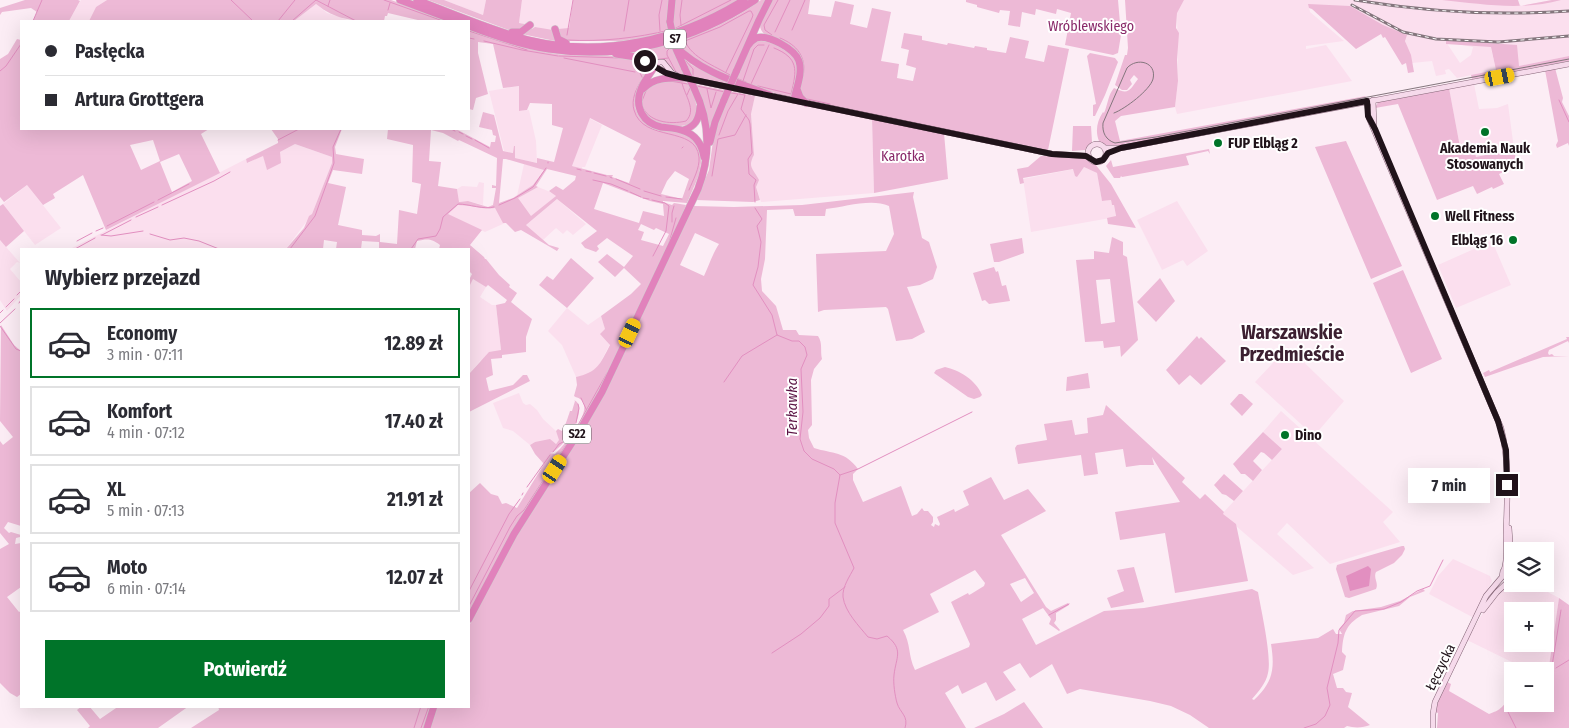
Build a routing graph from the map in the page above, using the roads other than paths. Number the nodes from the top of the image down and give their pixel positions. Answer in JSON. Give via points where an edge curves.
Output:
{"nodes":[{"id":1,"x":400,"y":0,"type":"edge"},
{"id":2,"x":416,"y":0,"type":"edge"},
{"id":3,"x":672,"y":0,"type":"edge"},
{"id":4,"x":743,"y":0,"type":"edge"},
{"id":5,"x":755,"y":0,"type":"edge"},
{"id":6,"x":769,"y":0,"type":"edge"},
{"id":7,"x":453,"y":20,"type":"edge"},
{"id":8,"x":470,"y":20,"type":"edge"},
{"id":9,"x":470,"y":20,"type":"edge"},
{"id":10,"x":759,"y":20,"type":"junction"},
{"id":11,"x":530,"y":25,"type":"dead end"},
{"id":12,"x":470,"y":26,"type":"edge"},
{"id":13,"x":555,"y":29,"type":"dead end"},
{"id":14,"x":502,"y":32,"type":"junction"},
{"id":15,"x":764,"y":38,"type":"junction"},
{"id":16,"x":574,"y":46,"type":"junction"},
{"id":17,"x":675,"y":46,"type":"junction"},
{"id":18,"x":747,"y":46,"type":"junction"},
{"id":19,"x":588,"y":53,"type":"junction"},
{"id":20,"x":1569,"y":64,"type":"edge"},
{"id":21,"x":655,"y":66,"type":"junction"},
{"id":22,"x":688,"y":78,"type":"junction"},
{"id":23,"x":797,"y":86,"type":"junction"},
{"id":24,"x":639,"y":93,"type":"junction"},
{"id":25,"x":770,"y":95,"type":"junction"},
{"id":26,"x":794,"y":100,"type":"junction"},
{"id":27,"x":1370,"y":101,"type":"junction"},
{"id":28,"x":700,"y":102,"type":"junction"},
{"id":29,"x":806,"y":103,"type":"junction"},
{"id":30,"x":684,"y":130,"type":"junction"},
{"id":31,"x":1106,"y":151,"type":"junction"},
{"id":32,"x":1088,"y":154,"type":"junction"},
{"id":33,"x":707,"y":155,"type":"junction"},
{"id":34,"x":705,"y":167,"type":"junction"},
{"id":35,"x":1508,"y":523,"type":"junction"},
{"id":36,"x":1506,"y":542,"type":"edge"},
{"id":37,"x":1511,"y":542,"type":"edge"},
{"id":38,"x":1504,"y":570,"type":"edge"},
{"id":39,"x":1502,"y":577,"type":"joint"},
{"id":40,"x":1504,"y":586,"type":"edge"},
{"id":41,"x":470,"y":617,"type":"edge"},
{"id":42,"x":1477,"y":618,"type":"junction"},
{"id":43,"x":433,"y":708,"type":"edge"},
{"id":44,"x":427,"y":728,"type":"edge"},
{"id":45,"x":1432,"y":728,"type":"edge"}],
"edges":[{"from":1,"to":7,"type":"highway"},
{"from":2,"to":9,"type":"highway","number":"S7"},
{"from":3,"to":17,"type":"highway","number":"S22","bridge":true,"via":[[670,22]]},
{"from":4,"to":16,"type":"highway","number":"S7","via":[[694,26],[657,38],[613,46]]},
{"from":5,"to":19,"type":"highway","number":"S7","via":[[696,32],[668,41],[628,50]]},
{"from":6,"to":10,"type":"highway","number":"S22"},
{"from":8,"to":14,"type":"highway","number":"S7"},
{"from":10,"to":15,"type":"highway","via":[[759,30]]},
{"from":10,"to":18,"type":"highway","number":"S22"},
{"from":11,"to":14,"type":"highway","via":[[519,33]]},
{"from":12,"to":19,"type":"highway","number":"S7","via":[[527,45]]},
{"from":13,"to":16,"type":"highway","via":[[559,41]]},
{"from":14,"to":16,"type":"highway","number":"S7"},
{"from":15,"to":18,"type":"highway","via":[[754,39]]},
{"from":15,"to":23,"type":"highway","via":[[786,46],[795,54],[800,67]]},
{"from":17,"to":25,"type":"highway","via":[[697,65]]},
{"from":17,"to":28,"type":"highway","number":"S22","bridge":true},
{"from":18,"to":33,"type":"highway","number":"S22","bridge":true,"via":[[715,122]]},
{"from":19,"to":21,"type":"highway","via":[[632,56]]},
{"from":20,"to":27,"type":"main road"},
{"from":21,"to":22,"type":"main road","via":[[663,62],[672,73]]},
{"from":21,"to":24,"type":"highway"},
{"from":22,"to":24,"type":"highway","via":[[657,80]]},
{"from":22,"to":25,"type":"main road"},
{"from":23,"to":26,"type":"highway"},
{"from":23,"to":29,"type":"highway","via":[[798,94]]},
{"from":24,"to":30,"type":"highway","via":[[638,106],[646,120]]},
{"from":25,"to":26,"type":"main road"},
{"from":26,"to":29,"type":"main road"},
{"from":27,"to":31,"type":"main road"},
{"from":27,"to":35,"type":"main road","via":[[1375,129],[1501,428],[1507,455]]},
{"from":28,"to":30,"type":"highway","via":[[697,122]]},
{"from":28,"to":33,"type":"highway","number":"S22","via":[[707,128]]},
{"from":29,"to":32,"type":"main road","via":[[1044,152]]},
{"from":30,"to":34,"type":"highway","via":[[700,144]]},
{"from":31,"to":32,"type":"main road","via":[[1104,159],[1099,162]]},
{"from":31,"to":32,"type":"main road","via":[[1102,144],[1096,143],[1091,145]]},
{"from":33,"to":34,"type":"highway","number":"S22"},
{"from":34,"to":41,"type":"highway","number":"S22","via":[[688,211],[602,392],[514,534]]},
{"from":35,"to":36,"type":"main road"},
{"from":35,"to":37,"type":"main road"},
{"from":38,"to":39,"type":"main road"},
{"from":39,"to":42,"type":"main road","name":"Łęczycka","via":[[1488,594]]},
{"from":40,"to":42,"type":"main road","name":"Łęczycka"},
{"from":42,"to":45,"type":"main road","name":"Łęczycka","via":[[1435,702]]},
{"from":43,"to":44,"type":"highway"}]}
